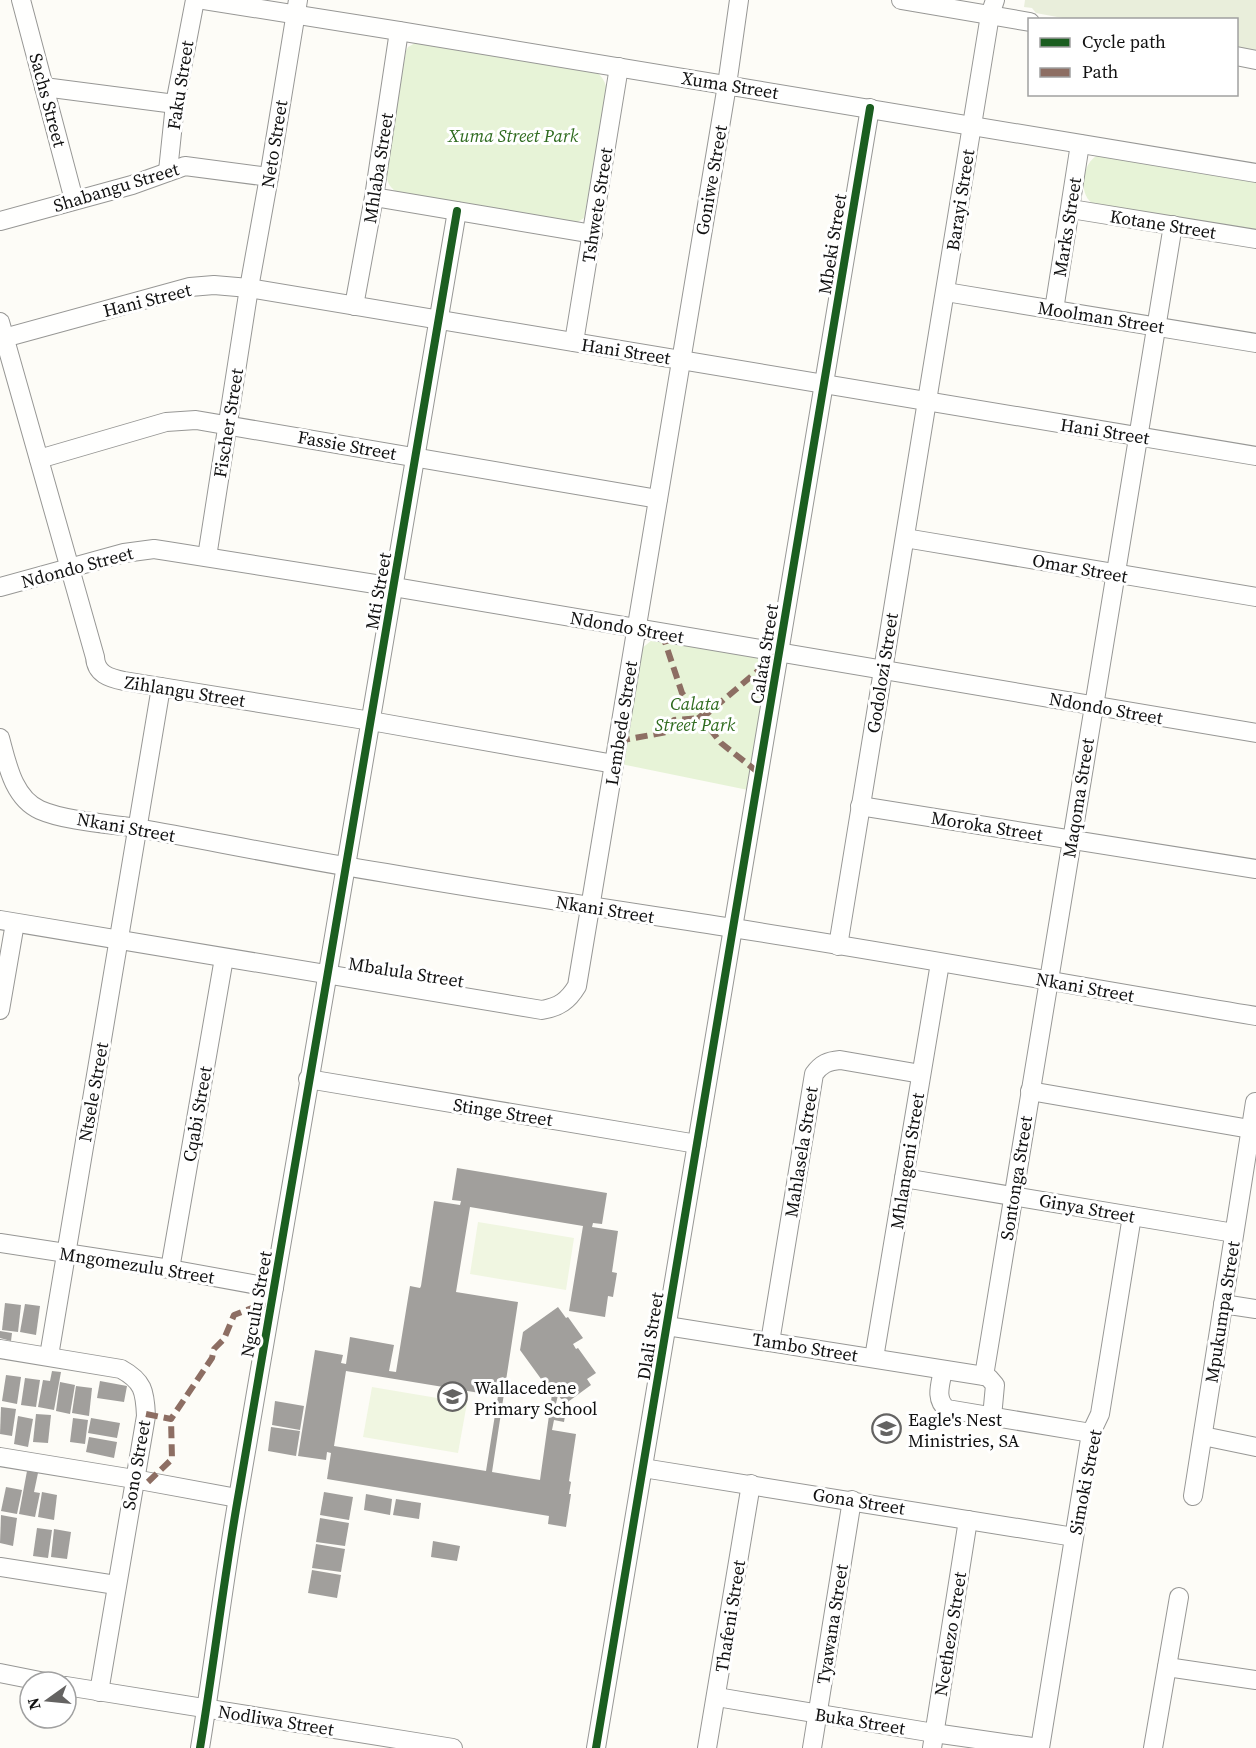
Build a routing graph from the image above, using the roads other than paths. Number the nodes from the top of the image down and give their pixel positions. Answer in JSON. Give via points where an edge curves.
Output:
{"nodes":[{"id":1,"x":21,"y":0,"type":"edge"},
{"id":2,"x":195,"y":0,"type":"edge"},
{"id":3,"x":204,"y":0,"type":"edge"},
{"id":4,"x":739,"y":0,"type":"edge"},
{"id":5,"x":901,"y":0,"type":"edge"},
{"id":6,"x":297,"y":7,"type":"edge"},
{"id":7,"x":992,"y":8,"type":"edge"},
{"id":8,"x":1028,"y":22,"type":"edge"},
{"id":9,"x":399,"y":31,"type":"junction"},
{"id":10,"x":1238,"y":56,"type":"edge"},
{"id":11,"x":1256,"y":60,"type":"edge"},
{"id":12,"x":619,"y":67,"type":"junction"},
{"id":13,"x":727,"y":85,"type":"junction"},
{"id":14,"x":44,"y":87,"type":"junction"},
{"id":15,"x":175,"y":104,"type":"junction"},
{"id":16,"x":870,"y":108,"type":"junction"},
{"id":17,"x":972,"y":126,"type":"junction"},
{"id":18,"x":1080,"y":144,"type":"junction"},
{"id":19,"x":168,"y":171,"type":"junction"},
{"id":20,"x":1256,"y":173,"type":"edge"},
{"id":21,"x":269,"y":177,"type":"junction"},
{"id":22,"x":374,"y":197,"type":"junction"},
{"id":23,"x":74,"y":200,"type":"junction"},
{"id":24,"x":1071,"y":208,"type":"junction"},
{"id":25,"x":457,"y":211,"type":"junction"},
{"id":26,"x":0,"y":221,"type":"edge"},
{"id":27,"x":1173,"y":225,"type":"junction"},
{"id":28,"x":593,"y":234,"type":"junction"},
{"id":29,"x":1256,"y":239,"type":"edge"},
{"id":30,"x":249,"y":288,"type":"junction"},
{"id":31,"x":946,"y":292,"type":"junction"},
{"id":32,"x":354,"y":306,"type":"junction"},
{"id":33,"x":1054,"y":310,"type":"junction"},
{"id":34,"x":439,"y":320,"type":"junction"},
{"id":35,"x":1156,"y":326,"type":"junction"},
{"id":36,"x":2,"y":333,"type":"edge"},
{"id":37,"x":574,"y":342,"type":"junction"},
{"id":38,"x":1256,"y":343,"type":"edge"},
{"id":39,"x":681,"y":360,"type":"junction"},
{"id":40,"x":824,"y":384,"type":"junction"},
{"id":41,"x":927,"y":401,"type":"junction"},
{"id":42,"x":228,"y":425,"type":"junction"},
{"id":43,"x":1138,"y":436,"type":"junction"},
{"id":44,"x":1256,"y":456,"type":"edge"},
{"id":45,"x":417,"y":457,"type":"junction"},
{"id":46,"x":39,"y":459,"type":"junction"},
{"id":47,"x":658,"y":499,"type":"junction"},
{"id":48,"x":905,"y":538,"type":"junction"},
{"id":49,"x":207,"y":557,"type":"junction"},
{"id":50,"x":70,"y":568,"type":"junction"},
{"id":51,"x":1115,"y":573,"type":"junction"},
{"id":52,"x":0,"y":587,"type":"edge"},
{"id":53,"x":394,"y":587,"type":"junction"},
{"id":54,"x":1256,"y":597,"type":"edge"},
{"id":55,"x":636,"y":629,"type":"junction"},
{"id":56,"x":779,"y":653,"type":"junction"},
{"id":57,"x":883,"y":670,"type":"junction"},
{"id":58,"x":161,"y":687,"type":"junction"},
{"id":59,"x":1094,"y":705,"type":"junction"},
{"id":60,"x":371,"y":721,"type":"junction"},
{"id":61,"x":1256,"y":733,"type":"edge"},
{"id":62,"x":0,"y":738,"type":"edge"},
{"id":63,"x":614,"y":764,"type":"junction"},
{"id":64,"x":860,"y":806,"type":"junction"},
{"id":65,"x":137,"y":828,"type":"junction"},
{"id":66,"x":1071,"y":840,"type":"junction"},
{"id":67,"x":346,"y":867,"type":"junction"},
{"id":68,"x":1256,"y":869,"type":"edge"},
{"id":69,"x":590,"y":907,"type":"junction"},
{"id":70,"x":7,"y":922,"type":"edge"},
{"id":71,"x":733,"y":928,"type":"junction"},
{"id":72,"x":118,"y":941,"type":"junction"},
{"id":73,"x":838,"y":946,"type":"junction"},
{"id":74,"x":224,"y":958,"type":"junction"},
{"id":75,"x":940,"y":963,"type":"junction"},
{"id":76,"x":326,"y":974,"type":"junction"},
{"id":77,"x":1048,"y":981,"type":"junction"},
{"id":78,"x":0,"y":1010,"type":"edge"},
{"id":79,"x":1256,"y":1016,"type":"edge"},
{"id":80,"x":921,"y":1074,"type":"junction"},
{"id":81,"x":309,"y":1079,"type":"junction"},
{"id":82,"x":1030,"y":1091,"type":"junction"},
{"id":83,"x":1255,"y":1102,"type":"edge"},
{"id":84,"x":1250,"y":1129,"type":"junction"},
{"id":85,"x":697,"y":1144,"type":"junction"},
{"id":86,"x":904,"y":1178,"type":"junction"},
{"id":87,"x":1013,"y":1195,"type":"junction"},
{"id":88,"x":1132,"y":1216,"type":"junction"},
{"id":89,"x":1234,"y":1233,"type":"junction"},
{"id":90,"x":0,"y":1243,"type":"edge"},
{"id":91,"x":66,"y":1253,"type":"junction"},
{"id":92,"x":170,"y":1269,"type":"junction"},
{"id":93,"x":274,"y":1288,"type":"junction"},
{"id":94,"x":1223,"y":1304,"type":"junction"},
{"id":95,"x":1256,"y":1309,"type":"edge"},
{"id":96,"x":667,"y":1326,"type":"junction"},
{"id":97,"x":770,"y":1342,"type":"junction"},
{"id":98,"x":0,"y":1348,"type":"edge"},
{"id":99,"x":49,"y":1356,"type":"junction"},
{"id":100,"x":874,"y":1358,"type":"junction"},
{"id":101,"x":943,"y":1370,"type":"junction"},
{"id":102,"x":984,"y":1376,"type":"junction"},
{"id":103,"x":992,"y":1416,"type":"junction"},
{"id":104,"x":1091,"y":1433,"type":"junction"},
{"id":105,"x":1203,"y":1436,"type":"junction"},
{"id":106,"x":1256,"y":1447,"type":"edge"},
{"id":107,"x":0,"y":1457,"type":"edge"},
{"id":108,"x":643,"y":1468,"type":"junction"},
{"id":109,"x":134,"y":1479,"type":"junction"},
{"id":110,"x":751,"y":1484,"type":"junction"},
{"id":111,"x":1192,"y":1496,"type":"dead end"},
{"id":112,"x":237,"y":1498,"type":"junction"},
{"id":113,"x":852,"y":1500,"type":"junction"},
{"id":114,"x":968,"y":1520,"type":"junction"},
{"id":115,"x":1074,"y":1537,"type":"junction"},
{"id":116,"x":0,"y":1567,"type":"edge"},
{"id":117,"x":116,"y":1585,"type":"junction"},
{"id":118,"x":1179,"y":1598,"type":"dead end"},
{"id":119,"x":1167,"y":1667,"type":"junction"},
{"id":120,"x":0,"y":1673,"type":"edge"},
{"id":121,"x":18,"y":1677,"type":"edge"},
{"id":122,"x":1256,"y":1680,"type":"edge"},
{"id":123,"x":78,"y":1688,"type":"edge"},
{"id":124,"x":99,"y":1692,"type":"junction"},
{"id":125,"x":717,"y":1697,"type":"junction"},
{"id":126,"x":207,"y":1709,"type":"junction"},
{"id":127,"x":818,"y":1714,"type":"junction"},
{"id":128,"x":933,"y":1741,"type":"edge"},
{"id":129,"x":200,"y":1748,"type":"edge"},
{"id":130,"x":453,"y":1748,"type":"edge"},
{"id":131,"x":596,"y":1748,"type":"edge"},
{"id":132,"x":707,"y":1748,"type":"edge"},
{"id":133,"x":812,"y":1748,"type":"edge"},
{"id":134,"x":1039,"y":1748,"type":"edge"},
{"id":135,"x":1153,"y":1748,"type":"edge"}],
"edges":[{"from":1,"to":14,"type":"street","name":"Sachs Street"},
{"from":2,"to":15,"type":"street","name":"Faku Street"},
{"from":3,"to":6,"type":"street","name":"Xuma Street"},
{"from":4,"to":13,"type":"street","name":"Goniwe Street"},
{"from":5,"to":7,"type":"street"},
{"from":6,"to":9,"type":"street","name":"Xuma Street"},
{"from":6,"to":21,"type":"street","name":"Neto Street"},
{"from":7,"to":8,"type":"street"},
{"from":7,"to":17,"type":"street","name":"Barayi Street"},
{"from":9,"to":12,"type":"street","name":"Xuma Street"},
{"from":9,"to":22,"type":"street","name":"Mhlaba Street"},
{"from":10,"to":11,"type":"street"},
{"from":12,"to":13,"type":"street","name":"Xuma Street"},
{"from":12,"to":28,"type":"street","name":"Tshwete Street"},
{"from":13,"to":16,"type":"street","name":"Xuma Street"},
{"from":13,"to":39,"type":"street","name":"Goniwe Street"},
{"from":14,"to":15,"type":"street"},
{"from":14,"to":23,"type":"street","name":"Sachs Street"},
{"from":15,"to":19,"type":"street","name":"Faku Street"},
{"from":16,"to":17,"type":"street","name":"Xuma Street"},
{"from":16,"to":40,"type":"street","name":"Mbeki Street"},
{"from":17,"to":18,"type":"street","name":"Xuma Street"},
{"from":17,"to":31,"type":"street","name":"Barayi Street"},
{"from":18,"to":20,"type":"street","name":"Xuma Street"},
{"from":18,"to":24,"type":"street","name":"Marks Street"},
{"from":19,"to":21,"type":"street","name":"Shabangu Street","via":[[185,166]]},
{"from":19,"to":23,"type":"street","name":"Shabangu Street"},
{"from":21,"to":30,"type":"street","name":"Neto Street"},
{"from":22,"to":25,"type":"street"},
{"from":22,"to":32,"type":"street","name":"Mhlaba Street"},
{"from":23,"to":26,"type":"street","name":"Shabangu Street"},
{"from":24,"to":27,"type":"street","name":"Kotane Street"},
{"from":24,"to":33,"type":"street","name":"Marks Street"},
{"from":25,"to":28,"type":"street"},
{"from":25,"to":34,"type":"street","name":"Mti Street"},
{"from":27,"to":29,"type":"street","name":"Kotane Street"},
{"from":27,"to":35,"type":"street","name":"Maqoma Street"},
{"from":28,"to":37,"type":"street","name":"Tshwete Street"},
{"from":30,"to":32,"type":"street","name":"Hani Street"},
{"from":30,"to":36,"type":"street","name":"Hani Street","via":[[190,287]]},
{"from":30,"to":42,"type":"street","name":"Fischer Street"},
{"from":31,"to":33,"type":"street","name":"Moolman Street"},
{"from":31,"to":41,"type":"street","name":"Barayi Street"},
{"from":32,"to":34,"type":"street","name":"Hani Street"},
{"from":33,"to":35,"type":"street","name":"Moolman Street"},
{"from":34,"to":37,"type":"street","name":"Hani Street"},
{"from":34,"to":45,"type":"street","name":"Mti Street"},
{"from":35,"to":38,"type":"street","name":"Moolman Street"},
{"from":35,"to":43,"type":"street","name":"Maqoma Street"},
{"from":36,"to":46,"type":"street","name":"Zihlangu Street"},
{"from":37,"to":39,"type":"street","name":"Hani Street"},
{"from":39,"to":40,"type":"street","name":"Hani Street"},
{"from":39,"to":47,"type":"street","name":"Lembede Street"},
{"from":40,"to":41,"type":"street","name":"Hani Street"},
{"from":40,"to":56,"type":"street","name":"Calata Street"},
{"from":41,"to":43,"type":"street","name":"Hani Street"},
{"from":41,"to":48,"type":"street","name":"Godolozi Street"},
{"from":42,"to":45,"type":"street","name":"Fassie Street"},
{"from":42,"to":46,"type":"street","name":"Fassie Street","via":[[196,420],[166,422]]},
{"from":42,"to":49,"type":"street","name":"Fischer Street"},
{"from":43,"to":44,"type":"street","name":"Hani Street"},
{"from":43,"to":51,"type":"street","name":"Maqoma Street"},
{"from":45,"to":47,"type":"street","name":"Fassie Street"},
{"from":45,"to":53,"type":"street","name":"Mti Street"},
{"from":46,"to":50,"type":"street","name":"Zihlangu Street"},
{"from":47,"to":55,"type":"street","name":"Lembede Street"},
{"from":48,"to":51,"type":"street","name":"Omar Street"},
{"from":48,"to":57,"type":"street","name":"Godolozi Street"},
{"from":49,"to":50,"type":"street","name":"Ndondo Street","via":[[140,550]]},
{"from":49,"to":53,"type":"street","name":"Ndondo Street"},
{"from":50,"to":52,"type":"street","name":"Ndondo Street"},
{"from":50,"to":58,"type":"street","name":"Zihlangu Street","via":[[95,666],[110,678]]},
{"from":51,"to":54,"type":"street","name":"Omar Street"},
{"from":51,"to":59,"type":"street","name":"Maqoma Street"},
{"from":53,"to":55,"type":"street","name":"Ndondo Street"},
{"from":53,"to":60,"type":"street","name":"Mti Street"},
{"from":55,"to":56,"type":"street","name":"Ndondo Street"},
{"from":55,"to":63,"type":"street","name":"Lembede Street"},
{"from":56,"to":57,"type":"street","name":"Ndondo Street"},
{"from":56,"to":71,"type":"street","name":"Calata Street"},
{"from":57,"to":59,"type":"street","name":"Ndondo Street"},
{"from":57,"to":64,"type":"street","name":"Godolozi Street"},
{"from":58,"to":60,"type":"street","name":"Zihlangu Street"},
{"from":58,"to":65,"type":"street","name":"Ntsele Street"},
{"from":59,"to":61,"type":"street","name":"Ndondo Street"},
{"from":59,"to":66,"type":"street","name":"Maqoma Street"},
{"from":60,"to":63,"type":"street","name":"Zihlangu Street"},
{"from":60,"to":67,"type":"street","name":"Mti Street"},
{"from":62,"to":65,"type":"street","name":"Nkani Street","via":[[17,788],[37,809],[52,815]]},
{"from":63,"to":69,"type":"street","name":"Lembede Street"},
{"from":64,"to":66,"type":"street","name":"Moroka Street"},
{"from":64,"to":73,"type":"street","name":"Godolozi Street"},
{"from":65,"to":67,"type":"street","name":"Nkani Street"},
{"from":65,"to":72,"type":"street","name":"Ntsele Street"},
{"from":66,"to":68,"type":"street","name":"Moroka Street"},
{"from":66,"to":77,"type":"street","name":"Maqoma Street"},
{"from":67,"to":69,"type":"street","name":"Nkani Street"},
{"from":67,"to":76,"type":"street","name":"Ngculu Street"},
{"from":69,"to":71,"type":"street","name":"Nkani Street"},
{"from":69,"to":76,"type":"street","name":"Mbalula Street","via":[[577,986],[569,999],[553,1008]]},
{"from":70,"to":72,"type":"street","name":"Mbalula Street"},
{"from":70,"to":78,"type":"street"},
{"from":71,"to":73,"type":"street","name":"Nkani Street"},
{"from":71,"to":85,"type":"street","name":"Dlali Street"},
{"from":72,"to":74,"type":"street","name":"Mbalula Street"},
{"from":72,"to":91,"type":"street","name":"Ntsele Street"},
{"from":73,"to":75,"type":"street","name":"Nkani Street"},
{"from":74,"to":76,"type":"street","name":"Mbalula Street"},
{"from":74,"to":92,"type":"street","name":"Cqabi Street"},
{"from":75,"to":77,"type":"street","name":"Nkani Street"},
{"from":75,"to":80,"type":"street","name":"Mhlangeni Street"},
{"from":76,"to":81,"type":"street","name":"Ngculu Street"},
{"from":77,"to":79,"type":"street","name":"Nkani Street"},
{"from":77,"to":82,"type":"street","name":"Sontonga Street"},
{"from":80,"to":86,"type":"street","name":"Mhlangeni Street"},
{"from":80,"to":97,"type":"street","name":"Mahlasela Street","via":[[840,1060],[829,1061],[814,1074]]},
{"from":81,"to":85,"type":"street","name":"Stinge Street"},
{"from":81,"to":93,"type":"street","name":"Ngculu Street"},
{"from":82,"to":84,"type":"street"},
{"from":82,"to":87,"type":"street","name":"Sontonga Street"},
{"from":83,"to":84,"type":"street","name":"Mpukumpa Street"},
{"from":84,"to":89,"type":"street","name":"Mpukumpa Street"},
{"from":85,"to":96,"type":"street","name":"Dlali Street"},
{"from":86,"to":87,"type":"street","name":"Ginya Street"},
{"from":86,"to":100,"type":"street","name":"Mhlangeni Street"},
{"from":87,"to":88,"type":"street","name":"Ginya Street"},
{"from":87,"to":102,"type":"street","name":"Sontonga Street"},
{"from":88,"to":89,"type":"street","name":"Ginya Street"},
{"from":88,"to":104,"type":"street","name":"Simoki Street","via":[[1100,1414]]},
{"from":89,"to":94,"type":"street","name":"Mpukumpa Street"},
{"from":90,"to":91,"type":"street","name":"Mngomezulu Street"},
{"from":91,"to":92,"type":"street","name":"Mngomezulu Street"},
{"from":91,"to":99,"type":"street","name":"Ntsele Street"},
{"from":92,"to":93,"type":"street","name":"Mngomezulu Street"},
{"from":93,"to":112,"type":"street","name":"Ngculu Street"},
{"from":94,"to":95,"type":"street"},
{"from":94,"to":105,"type":"street","name":"Mpukumpa Street"},
{"from":96,"to":97,"type":"street","name":"Tambo Street"},
{"from":96,"to":108,"type":"street","name":"Dlali Street"},
{"from":97,"to":100,"type":"street","name":"Tambo Street"},
{"from":98,"to":99,"type":"street","name":"Sono Street"},
{"from":99,"to":109,"type":"street","name":"Sono Street","via":[[120,1369],[137,1378],[146,1414]]},
{"from":100,"to":101,"type":"street","name":"Tambo Street"},
{"from":101,"to":102,"type":"street","name":"Tambo Street"},
{"from":101,"to":103,"type":"street","via":[[939,1396],[942,1405],[950,1410]]},
{"from":102,"to":103,"type":"street","via":[[995,1385]]},
{"from":103,"to":104,"type":"street"},
{"from":104,"to":115,"type":"street","name":"Simoki Street"},
{"from":105,"to":106,"type":"street"},
{"from":105,"to":111,"type":"street","name":"Mpukumpa Street"},
{"from":107,"to":109,"type":"street"},
{"from":108,"to":110,"type":"street","name":"Gona Street"},
{"from":108,"to":131,"type":"street","name":"Dlali Street"},
{"from":109,"to":112,"type":"street"},
{"from":109,"to":117,"type":"street","name":"Sono Street"},
{"from":110,"to":113,"type":"street","name":"Gona Street"},
{"from":110,"to":125,"type":"street","name":"Thafeni Street"},
{"from":112,"to":126,"type":"street","name":"Ngculu Street"},
{"from":113,"to":114,"type":"street","name":"Gona Street"},
{"from":113,"to":127,"type":"street","name":"Tyawana Street"},
{"from":114,"to":115,"type":"street","name":"Gona Street"},
{"from":114,"to":128,"type":"street","name":"Ncethezo Street"},
{"from":115,"to":134,"type":"street","name":"Simoki Street"},
{"from":116,"to":117,"type":"street"},
{"from":117,"to":124,"type":"street","name":"Sono Street"},
{"from":118,"to":119,"type":"street"},
{"from":119,"to":122,"type":"street"},
{"from":119,"to":135,"type":"street"},
{"from":120,"to":121,"type":"street"},
{"from":123,"to":124,"type":"street","name":"Nodliwa Street"},
{"from":124,"to":126,"type":"street","name":"Nodliwa Street"},
{"from":125,"to":127,"type":"street","name":"Buka Street"},
{"from":125,"to":132,"type":"street","name":"Thafeni Street"},
{"from":126,"to":129,"type":"street","name":"Ngculu Street"},
{"from":126,"to":130,"type":"street","name":"Nodliwa Street"},
{"from":127,"to":128,"type":"street","name":"Buka Street"},
{"from":127,"to":133,"type":"street","name":"Tyawana Street"},
{"from":128,"to":134,"type":"street","name":"Buka Street"}]}
